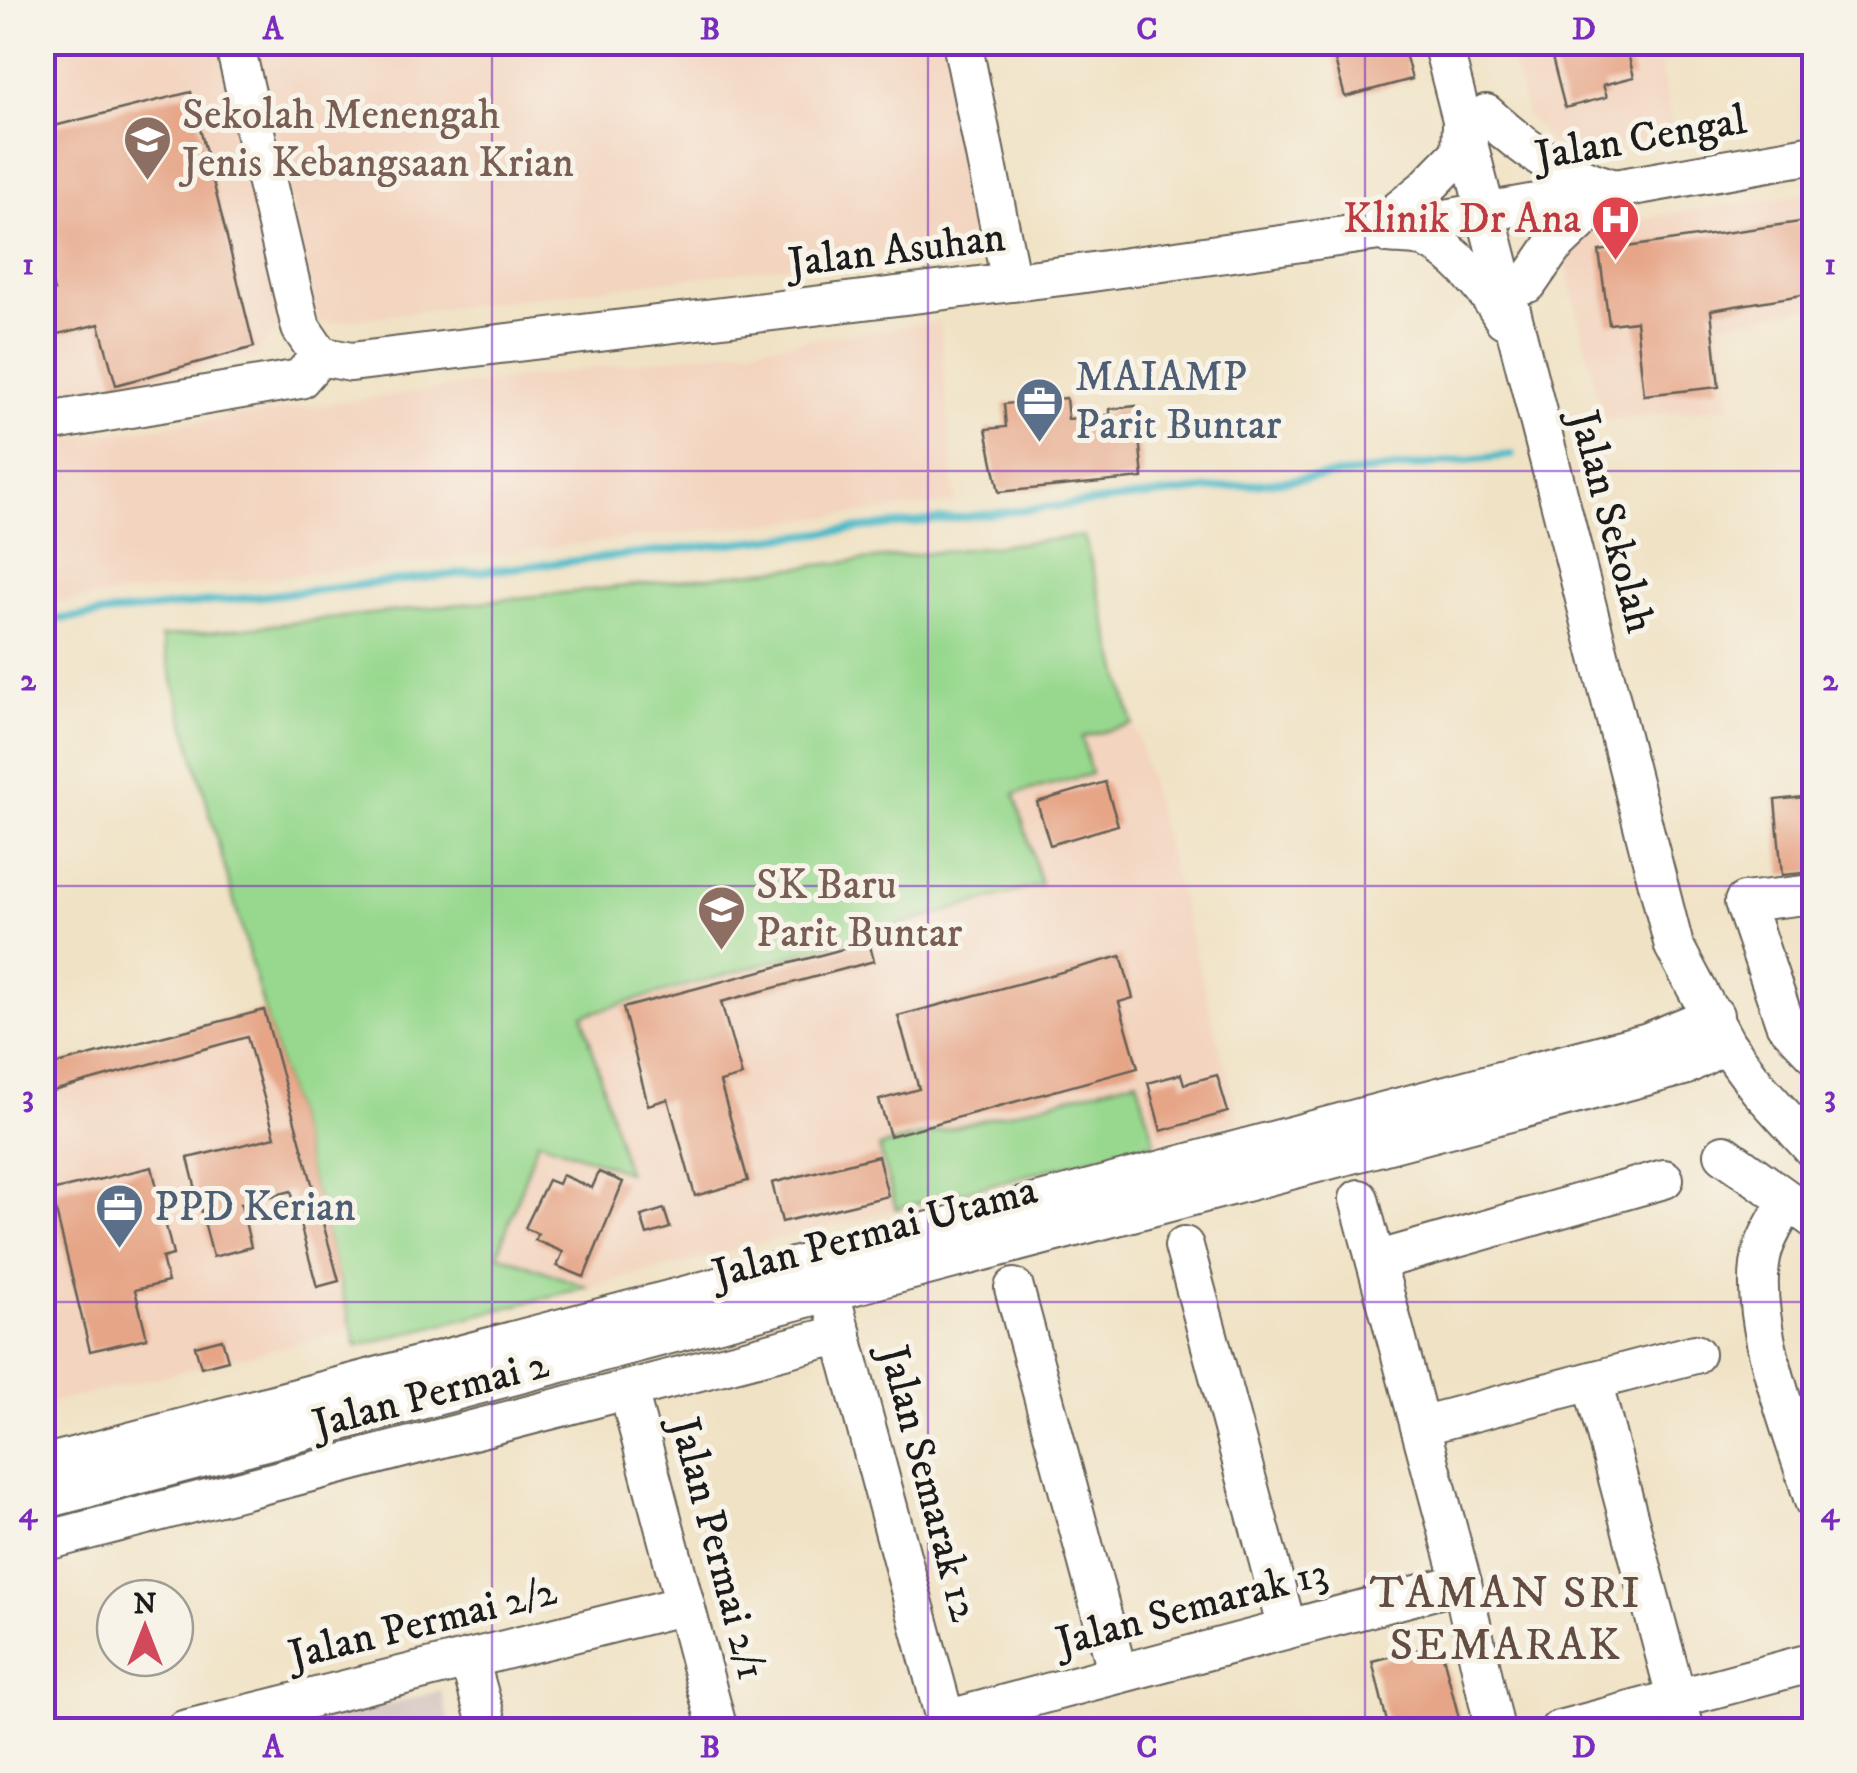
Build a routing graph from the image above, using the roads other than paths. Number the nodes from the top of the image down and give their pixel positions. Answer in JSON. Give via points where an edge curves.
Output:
{"nodes":[{"id":1,"x":234,"y":42,"type":"edge"},
{"id":2,"x":962,"y":42,"type":"edge"},
{"id":3,"x":1442,"y":42,"type":"edge"},
{"id":4,"x":1468,"y":42,"type":"edge"},
{"id":5,"x":1474,"y":119,"type":"junction"},
{"id":6,"x":1814,"y":154,"type":"edge"},
{"id":7,"x":1615,"y":189,"type":"junction"},
{"id":8,"x":1496,"y":210,"type":"junction"},
{"id":9,"x":1372,"y":232,"type":"junction"},
{"id":10,"x":1011,"y":282,"type":"junction"},
{"id":11,"x":1528,"y":283,"type":"junction"},
{"id":12,"x":1519,"y":346,"type":"junction"},
{"id":13,"x":320,"y":356,"type":"junction"},
{"id":14,"x":42,"y":422,"type":"edge"},
{"id":15,"x":1814,"y":894,"type":"edge"},
{"id":16,"x":1674,"y":946,"type":"junction"},
{"id":17,"x":1720,"y":1030,"type":"junction"},
{"id":18,"x":1648,"y":1042,"type":"junction"},
{"id":19,"x":1814,"y":1053,"type":"edge"},
{"id":20,"x":1814,"y":1150,"type":"edge"},
{"id":21,"x":1724,"y":1154,"type":"dead end"},
{"id":22,"x":1664,"y":1179,"type":"dead end"},
{"id":23,"x":1359,"y":1199,"type":"dead end"},
{"id":24,"x":1801,"y":1210,"type":"edge"},
{"id":25,"x":1184,"y":1246,"type":"dead end"},
{"id":26,"x":1376,"y":1262,"type":"junction"},
{"id":27,"x":826,"y":1276,"type":"junction"},
{"id":28,"x":1014,"y":1288,"type":"dead end"},
{"id":29,"x":842,"y":1334,"type":"junction"},
{"id":30,"x":1695,"y":1354,"type":"dead end"},
{"id":31,"x":1592,"y":1381,"type":"junction"},
{"id":32,"x":628,"y":1390,"type":"junction"},
{"id":33,"x":1420,"y":1426,"type":"junction"},
{"id":34,"x":184,"y":1446,"type":"junction"},
{"id":35,"x":42,"y":1465,"type":"edge"},
{"id":36,"x":42,"y":1500,"type":"edge"},
{"id":37,"x":1814,"y":1501,"type":"edge"},
{"id":38,"x":199,"y":1502,"type":"junction"},
{"id":39,"x":42,"y":1542,"type":"edge"},
{"id":40,"x":1462,"y":1583,"type":"junction"},
{"id":41,"x":685,"y":1605,"type":"junction"},
{"id":42,"x":1287,"y":1630,"type":"junction"},
{"id":43,"x":469,"y":1659,"type":"junction"},
{"id":44,"x":1814,"y":1662,"type":"edge"},
{"id":45,"x":1118,"y":1674,"type":"junction"},
{"id":46,"x":1680,"y":1715,"type":"edge"},
{"id":47,"x":946,"y":1725,"type":"edge"},
{"id":48,"x":184,"y":1730,"type":"edge"},
{"id":49,"x":488,"y":1730,"type":"edge"},
{"id":50,"x":718,"y":1730,"type":"edge"},
{"id":51,"x":1496,"y":1730,"type":"edge"},
{"id":52,"x":1559,"y":1730,"type":"edge"}],
"edges":[{"from":1,"to":13,"type":"street","via":[[302,328]]},
{"from":2,"to":10,"type":"street"},
{"from":3,"to":5,"type":"street","name":"Jalan Sekolah"},
{"from":4,"to":5,"type":"street","name":"Jalan Sekolah"},
{"from":5,"to":7,"type":"street","via":[[1574,178]]},
{"from":5,"to":8,"type":"street","name":"Jalan Sekolah"},
{"from":5,"to":9,"type":"street","via":[[1461,152]]},
{"from":6,"to":7,"type":"street","name":"Jalan Cengal"},
{"from":7,"to":8,"type":"street","name":"Jalan Cengal"},
{"from":7,"to":11,"type":"street","via":[[1552,248]]},
{"from":8,"to":9,"type":"street","name":"Jalan Asuhan"},
{"from":8,"to":11,"type":"street","name":"Jalan Sekolah"},
{"from":8,"to":12,"type":"street","name":"Jalan Sekolah"},
{"from":9,"to":10,"type":"street","name":"Jalan Asuhan"},
{"from":9,"to":12,"type":"street","via":[[1424,238],[1455,261],[1491,296]]},
{"from":10,"to":13,"type":"street","name":"Jalan Asuhan","via":[[351,362]]},
{"from":11,"to":17,"type":"street","name":"Jalan Sekolah"},
{"from":12,"to":16,"type":"street","name":"Jalan Sekolah"},
{"from":13,"to":14,"type":"street","via":[[300,379]]},
{"from":15,"to":19,"type":"street","via":[[1744,902],[1785,1023]]},
{"from":16,"to":17,"type":"street","name":"Jalan Sekolah"},
{"from":16,"to":18,"type":"street","via":[[1682,990]]},
{"from":17,"to":18,"type":"street","name":"Jalan Permai Utama"},
{"from":17,"to":20,"type":"street","name":"Jalan Sekolah","via":[[1758,1089]]},
{"from":17,"to":27,"type":"street","name":"Jalan Permai Utama","via":[[1684,1066]]},
{"from":18,"to":27,"type":"street","name":"Jalan Permai Utama"},
{"from":21,"to":24,"type":"street"},
{"from":22,"to":26,"type":"street"},
{"from":23,"to":26,"type":"street"},
{"from":24,"to":37,"type":"street","via":[[1762,1253],[1760,1290],[1768,1342]]},
{"from":25,"to":42,"type":"street"},
{"from":26,"to":33,"type":"street"},
{"from":27,"to":29,"type":"street","name":"Jalan Semarak 12"},
{"from":27,"to":34,"type":"street","name":"Jalan Permai Utama"},
{"from":28,"to":45,"type":"street"},
{"from":29,"to":32,"type":"street","name":"Jalan Permai 2"},
{"from":29,"to":47,"type":"street","name":"Jalan Semarak 12"},
{"from":30,"to":31,"type":"street"},
{"from":31,"to":33,"type":"street"},
{"from":31,"to":46,"type":"street"},
{"from":32,"to":38,"type":"street","name":"Jalan Permai 2"},
{"from":32,"to":41,"type":"street","name":"Jalan Permai 2/1"},
{"from":33,"to":40,"type":"street"},
{"from":34,"to":35,"type":"street","name":"Jalan Permai Utama"},
{"from":34,"to":36,"type":"street","name":"Jalan Permai Utama"},
{"from":34,"to":38,"type":"street"},
{"from":38,"to":39,"type":"street","name":"Jalan Permai 2"},
{"from":40,"to":42,"type":"street","name":"Jalan Semarak 13"},
{"from":40,"to":51,"type":"street"},
{"from":41,"to":43,"type":"street","name":"Jalan Permai 2/2"},
{"from":41,"to":50,"type":"street","name":"Jalan Permai 2/1"},
{"from":42,"to":45,"type":"street","name":"Jalan Semarak 13"},
{"from":43,"to":48,"type":"street","name":"Jalan Permai 2/2"},
{"from":43,"to":49,"type":"street"},
{"from":44,"to":46,"type":"street"},
{"from":45,"to":47,"type":"street","name":"Jalan Semarak 13"},
{"from":46,"to":52,"type":"street"}]}
